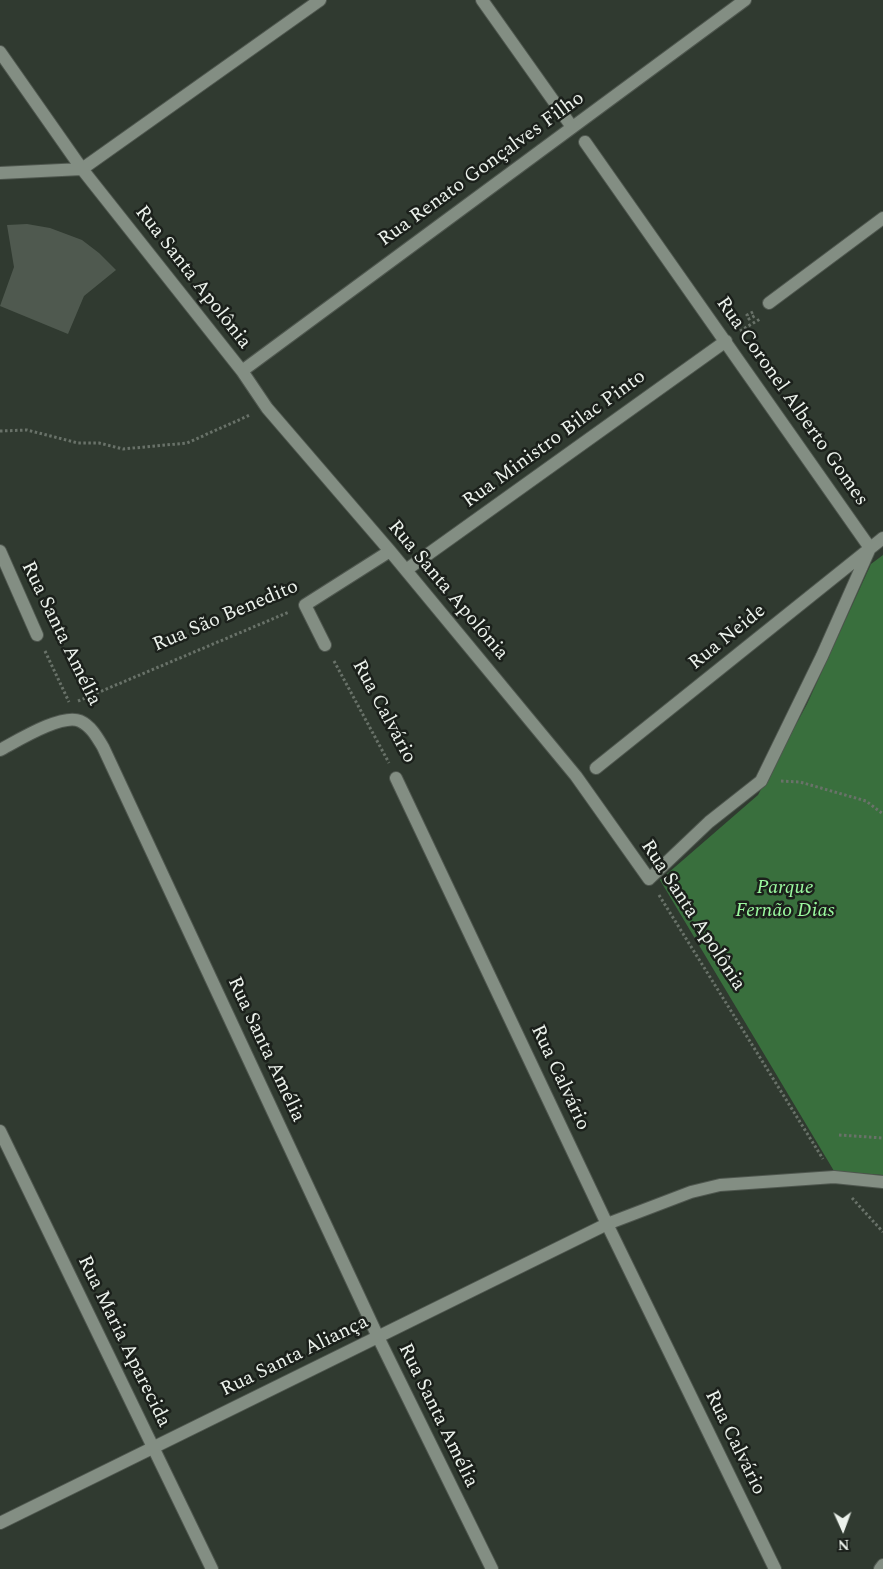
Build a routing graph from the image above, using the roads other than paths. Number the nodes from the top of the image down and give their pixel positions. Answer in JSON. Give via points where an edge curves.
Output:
{"nodes":[{"id":1,"x":320,"y":0,"type":"edge"},
{"id":2,"x":482,"y":0,"type":"edge"},
{"id":3,"x":745,"y":0,"type":"edge"},
{"id":4,"x":0,"y":52,"type":"edge"},
{"id":5,"x":572,"y":127,"type":"junction"},
{"id":6,"x":585,"y":142,"type":"dead end"},
{"id":7,"x":82,"y":169,"type":"junction"},
{"id":8,"x":0,"y":173,"type":"edge"},
{"id":9,"x":883,"y":218,"type":"edge"},
{"id":10,"x":769,"y":303,"type":"road end"},
{"id":11,"x":726,"y":341,"type":"junction"},
{"id":12,"x":242,"y":371,"type":"junction"},
{"id":13,"x":883,"y":538,"type":"edge"},
{"id":14,"x":870,"y":548,"type":"junction"},
{"id":15,"x":0,"y":551,"type":"edge"},
{"id":16,"x":390,"y":551,"type":"junction"},
{"id":17,"x":406,"y":570,"type":"junction"},
{"id":18,"x":37,"y":635,"type":"road end"},
{"id":19,"x":325,"y":645,"type":"road end"},
{"id":20,"x":0,"y":750,"type":"edge"},
{"id":21,"x":596,"y":768,"type":"dead end"},
{"id":22,"x":396,"y":778,"type":"road end"},
{"id":23,"x":0,"y":1131,"type":"edge"},
{"id":24,"x":883,"y":1182,"type":"edge"},
{"id":25,"x":607,"y":1224,"type":"junction"},
{"id":26,"x":378,"y":1337,"type":"junction"},
{"id":27,"x":154,"y":1447,"type":"junction"},
{"id":28,"x":0,"y":1523,"type":"edge"},
{"id":29,"x":883,"y":1565,"type":"edge"},
{"id":30,"x":212,"y":1569,"type":"edge"},
{"id":31,"x":492,"y":1569,"type":"edge"},
{"id":32,"x":774,"y":1569,"type":"edge"},
{"id":33,"x":880,"y":1569,"type":"edge"}],
"edges":[{"from":1,"to":7,"type":"street"},
{"from":2,"to":5,"type":"street"},
{"from":3,"to":5,"type":"street","name":"Rua Renato Gonçalves Filho"},
{"from":4,"to":7,"type":"street","name":"Rua Santa Apolônia"},
{"from":5,"to":12,"type":"street","name":"Rua Renato Gonçalves Filho"},
{"from":6,"to":11,"type":"street","name":"Rua Coronel Alberto Gomes"},
{"from":7,"to":8,"type":"street"},
{"from":7,"to":12,"type":"street","name":"Rua Santa Apolônia"},
{"from":9,"to":10,"type":"street"},
{"from":11,"to":14,"type":"street","name":"Rua Coronel Alberto Gomes"},
{"from":11,"to":17,"type":"street","name":"Rua Ministro Bilac Pinto"},
{"from":12,"to":16,"type":"street","name":"Rua Santa Apolônia","via":[[267,408]]},
{"from":13,"to":14,"type":"street","name":"Rua Neide"},
{"from":14,"to":17,"type":"street","name":"Rua Santa Apolônia","via":[[761,781],[708,822],[649,879],[576,776]]},
{"from":14,"to":21,"type":"street","name":"Rua Neide"},
{"from":15,"to":18,"type":"street","name":"Rua Santa Amélia"},
{"from":16,"to":17,"type":"street","name":"Rua Santa Apolônia"},
{"from":16,"to":19,"type":"street","name":"Rua São Benedito","via":[[305,605]]},
{"from":20,"to":26,"type":"street","name":"Rua Santa Amélia","via":[[57,722],[78,720],[91,728],[103,747]]},
{"from":22,"to":25,"type":"street","name":"Rua Calvário"},
{"from":23,"to":27,"type":"street","name":"Rua Maria Aparecida"},
{"from":24,"to":25,"type":"street","name":"Rua Santa Aliança","via":[[834,1177],[720,1185],[691,1192]]},
{"from":25,"to":26,"type":"street","name":"Rua Santa Aliança"},
{"from":25,"to":32,"type":"street","name":"Rua Calvário"},
{"from":26,"to":27,"type":"street","name":"Rua Santa Aliança"},
{"from":26,"to":31,"type":"street","name":"Rua Santa Amélia"},
{"from":27,"to":28,"type":"street","name":"Rua Santa Aliança"},
{"from":27,"to":30,"type":"street","name":"Rua Maria Aparecida"},
{"from":29,"to":33,"type":"street"}]}
